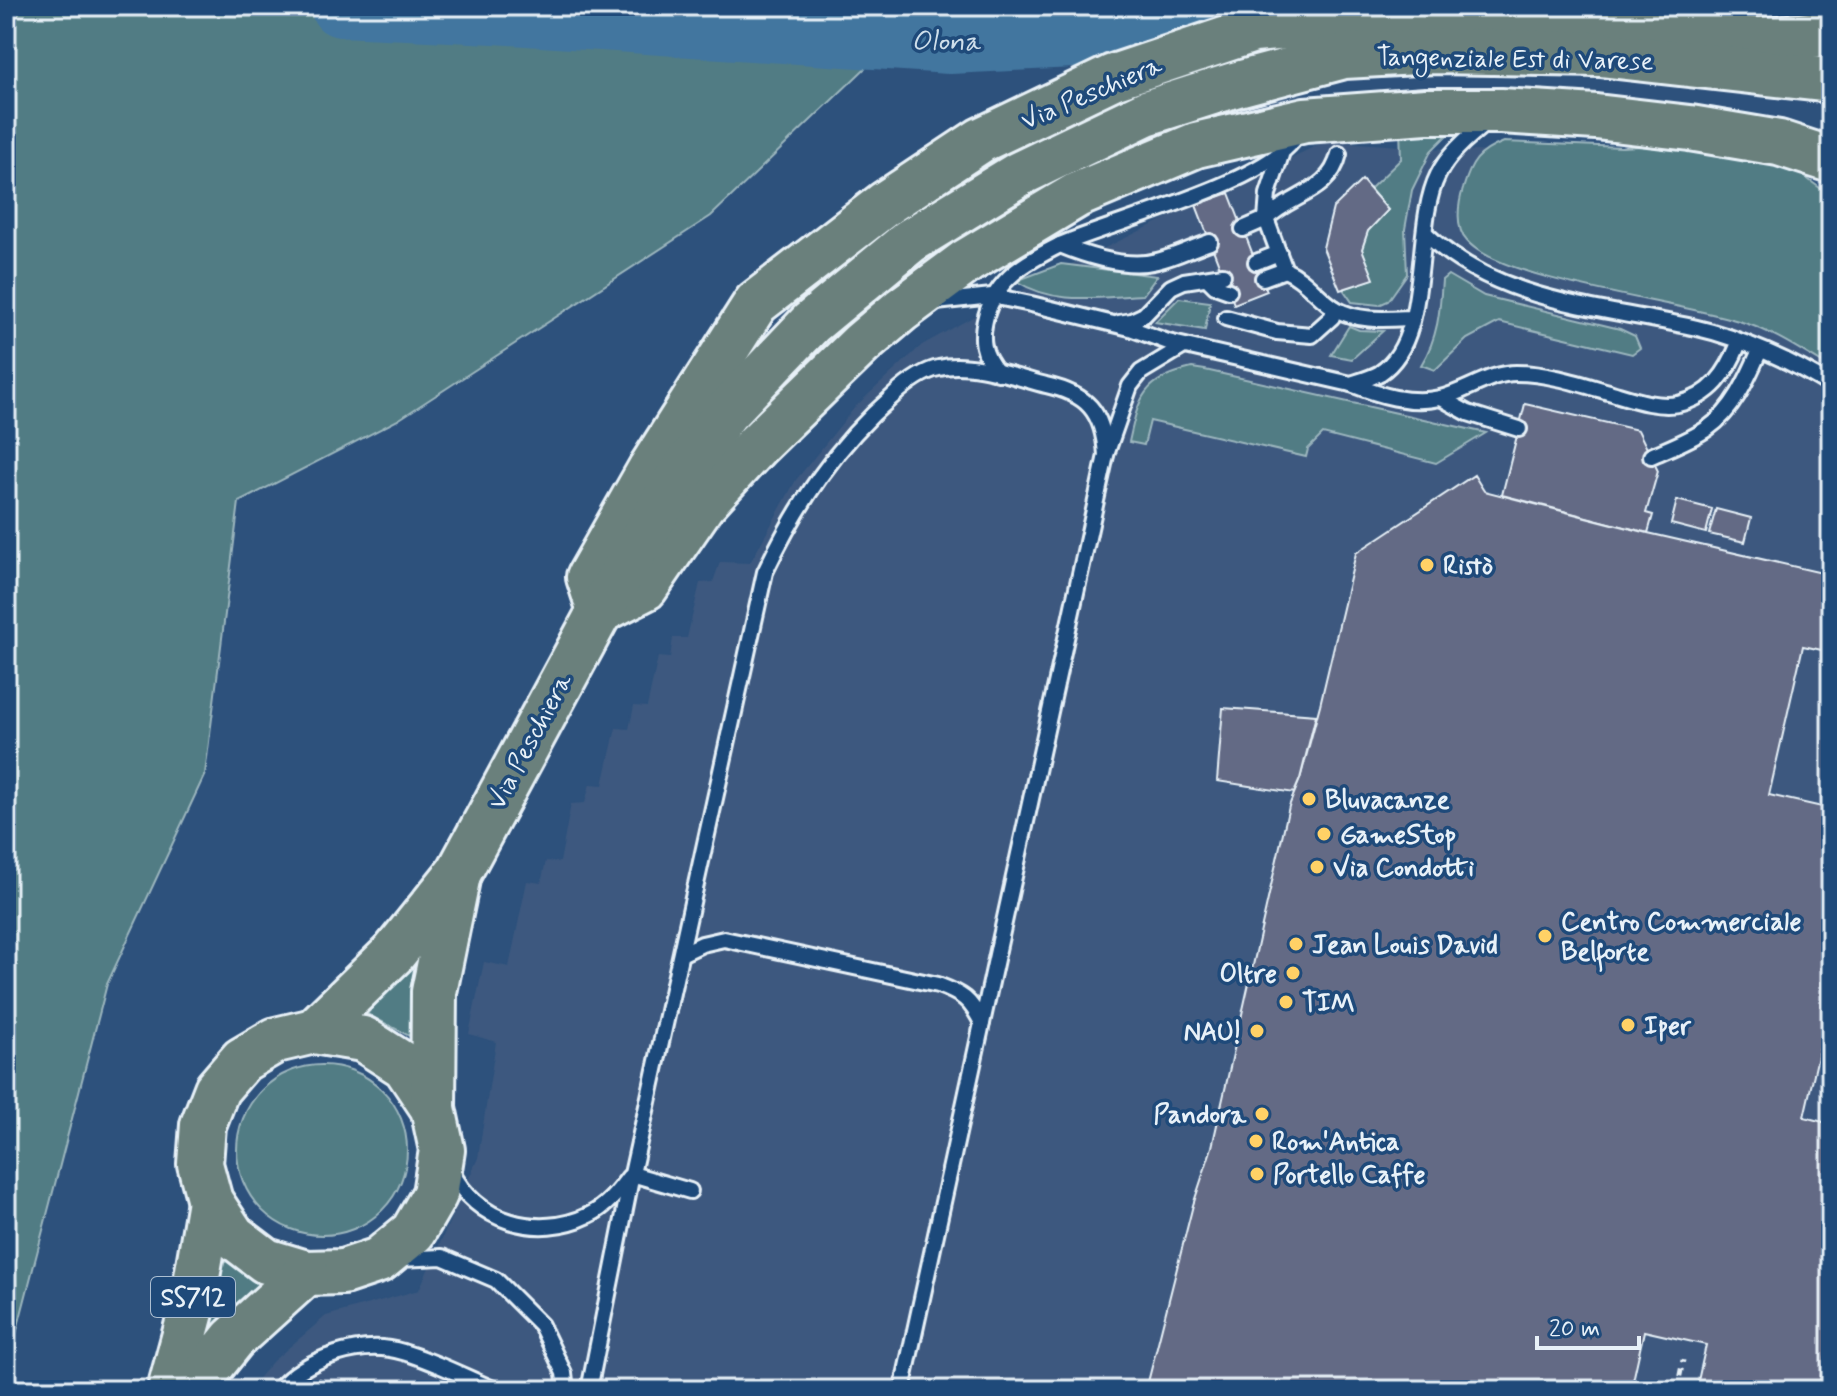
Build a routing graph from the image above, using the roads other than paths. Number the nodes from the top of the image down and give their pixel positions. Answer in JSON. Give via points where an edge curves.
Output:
{"nodes":[{"id":1,"x":1831,"y":33,"type":"edge"},
{"id":2,"x":1831,"y":80,"type":"edge"},
{"id":3,"x":1501,"y":111,"type":"junction"},
{"id":4,"x":1293,"y":137,"type":"junction"},
{"id":5,"x":1339,"y":154,"type":"dead end"},
{"id":6,"x":1831,"y":160,"type":"edge"},
{"id":7,"x":1266,"y":219,"type":"junction"},
{"id":8,"x":1243,"y":229,"type":"dead end"},
{"id":9,"x":1425,"y":233,"type":"junction"},
{"id":10,"x":1210,"y":242,"type":"dead end"},
{"id":11,"x":1060,"y":245,"type":"junction"},
{"id":12,"x":1279,"y":253,"type":"junction"},
{"id":13,"x":1256,"y":262,"type":"dead end"},
{"id":14,"x":1285,"y":270,"type":"junction"},
{"id":15,"x":1263,"y":278,"type":"dead end"},
{"id":16,"x":1229,"y":291,"type":"dead end"},
{"id":17,"x":992,"y":296,"type":"junction"},
{"id":18,"x":1334,"y":308,"type":"junction"},
{"id":19,"x":901,"y":310,"type":"junction"},
{"id":20,"x":1226,"y":318,"type":"dead end"},
{"id":21,"x":1412,"y":318,"type":"junction"},
{"id":22,"x":1111,"y":324,"type":"junction"},
{"id":23,"x":1739,"y":343,"type":"junction"},
{"id":24,"x":1184,"y":346,"type":"junction"},
{"id":25,"x":1760,"y":350,"type":"junction"},
{"id":26,"x":998,"y":373,"type":"junction"},
{"id":27,"x":1351,"y":384,"type":"junction"},
{"id":28,"x":1831,"y":386,"type":"edge"},
{"id":29,"x":1441,"y":398,"type":"junction"},
{"id":30,"x":1519,"y":429,"type":"dead end"},
{"id":31,"x":1106,"y":455,"type":"junction"},
{"id":32,"x":1651,"y":456,"type":"dead end"},
{"id":33,"x":600,"y":611,"type":"junction"},
{"id":34,"x":459,"y":872,"type":"junction"},
{"id":35,"x":681,"y":954,"type":"junction"},
{"id":36,"x":982,"y":1023,"type":"junction"},
{"id":37,"x":314,"y":1031,"type":"junction"},
{"id":38,"x":433,"y":1108,"type":"junction"},
{"id":39,"x":442,"y":1150,"type":"junction"},
{"id":40,"x":632,"y":1174,"type":"junction"},
{"id":41,"x":690,"y":1191,"type":"dead end"},
{"id":42,"x":210,"y":1201,"type":"junction"},
{"id":43,"x":379,"y":1260,"type":"junction"},
{"id":44,"x":306,"y":1273,"type":"junction"},
{"id":45,"x":170,"y":1390,"type":"edge"},
{"id":46,"x":192,"y":1390,"type":"edge"},
{"id":47,"x":278,"y":1390,"type":"edge"},
{"id":48,"x":495,"y":1390,"type":"edge"},
{"id":49,"x":566,"y":1390,"type":"edge"},
{"id":50,"x":589,"y":1390,"type":"edge"},
{"id":51,"x":902,"y":1390,"type":"edge"}],
"edges":[{"from":1,"to":33,"type":"main road","name":"Via Peschiera","via":[[1759,40],[1494,9],[1254,30],[1113,77],[981,140],[886,203],[756,303],[589,577]]},
{"from":2,"to":33,"type":"main road","name":"Tangenziale Est di Varese","via":[[1600,54],[1435,51],[1344,56],[1146,113],[1019,174],[910,241],[811,323],[726,412],[674,483]]},
{"from":3,"to":4,"type":"main road","via":[[1426,111]]},
{"from":3,"to":6,"type":"main road","via":[[1690,128],[1779,143]]},
{"from":3,"to":9,"type":"lane","via":[[1439,173],[1429,196]]},
{"from":4,"to":7,"type":"lane","via":[[1268,194]]},
{"from":4,"to":11,"type":"lane","via":[[1250,173]]},
{"from":4,"to":19,"type":"main road","via":[[1196,145],[1077,195],[967,261]]},
{"from":5,"to":7,"type":"lane","via":[[1322,184]]},
{"from":7,"to":8,"type":"lane"},
{"from":7,"to":12,"type":"lane"},
{"from":9,"to":21,"type":"lane"},
{"from":9,"to":23,"type":"lane","via":[[1474,271],[1517,290],[1701,329]]},
{"from":10,"to":11,"type":"lane","via":[[1155,262],[1137,263]]},
{"from":11,"to":17,"type":"lane","via":[[1035,257]]},
{"from":12,"to":13,"type":"lane"},
{"from":12,"to":14,"type":"lane"},
{"from":14,"to":15,"type":"lane"},
{"from":14,"to":18,"type":"lane"},
{"from":16,"to":22,"type":"lane","via":[[1215,286],[1215,277],[1184,281],[1144,315]]},
{"from":17,"to":19,"type":"lane"},
{"from":17,"to":22,"type":"lane"},
{"from":17,"to":26,"type":"lane","via":[[981,333],[988,361]]},
{"from":18,"to":20,"type":"lane","via":[[1332,317],[1312,335]]},
{"from":18,"to":21,"type":"lane","via":[[1366,318]]},
{"from":19,"to":33,"type":"main road","via":[[756,446],[702,505],[645,588]]},
{"from":21,"to":27,"type":"lane","via":[[1391,363]]},
{"from":22,"to":24,"type":"lane"},
{"from":23,"to":25,"type":"lane"},
{"from":23,"to":29,"type":"lane","via":[[1720,381],[1702,396],[1675,405],[1652,404],[1549,376],[1513,373]]},
{"from":24,"to":27,"type":"lane"},
{"from":24,"to":31,"type":"lane","via":[[1141,372],[1130,386]]},
{"from":25,"to":28,"type":"lane"},
{"from":25,"to":32,"type":"lane","via":[[1722,415],[1708,428]]},
{"from":26,"to":31,"type":"lane","via":[[1069,390],[1086,401],[1105,433]]},
{"from":26,"to":35,"type":"lane","via":[[955,365],[908,383],[877,409],[825,468],[783,536],[765,572]]},
{"from":27,"to":29,"type":"lane","via":[[1392,397]]},
{"from":29,"to":30,"type":"lane"},
{"from":31,"to":36,"type":"lane"},
{"from":33,"to":34,"type":"main road","name":"Via Peschiera"},
{"from":34,"to":37,"type":"main road","name":"Via Peschiera","via":[[394,953]]},
{"from":34,"to":38,"type":"main road","name":"Via Peschiera","via":[[434,992]]},
{"from":35,"to":36,"type":"lane","via":[[724,939],[938,985],[973,1005]]},
{"from":35,"to":40,"type":"lane"},
{"from":36,"to":51,"type":"lane"},
{"from":37,"to":38,"type":"main road","name":"Via Peschiera","via":[[363,1039],[395,1059]]},
{"from":37,"to":42,"type":"main road","name":"Via Peschiera","via":[[276,1040],[242,1060],[217,1089],[203,1125],[200,1164]]},
{"from":38,"to":39,"type":"main road","name":"Via Peschiera"},
{"from":39,"to":40,"type":"lane","via":[[457,1184],[474,1203],[500,1219],[531,1227],[562,1225],[591,1215]]},
{"from":39,"to":43,"type":"main road","name":"Via Peschiera","via":[[435,1194],[413,1232]]},
{"from":40,"to":41,"type":"lane"},
{"from":40,"to":50,"type":"lane"},
{"from":42,"to":44,"type":"main road","name":"Via Peschiera","via":[[233,1236],[266,1261]]},
{"from":42,"to":45,"type":"main road","name":"Via Peschiera","number":"SS712","via":[[191,1312]]},
{"from":43,"to":44,"type":"main road","name":"Via Peschiera","via":[[343,1272]]},
{"from":43,"to":49,"type":"lane","via":[[442,1257],[496,1280],[541,1325],[564,1373]]},
{"from":44,"to":46,"type":"main road","number":"SS712","via":[[233,1339]]},
{"from":47,"to":48,"type":"lane","via":[[314,1363],[347,1351],[384,1348]]}]}
